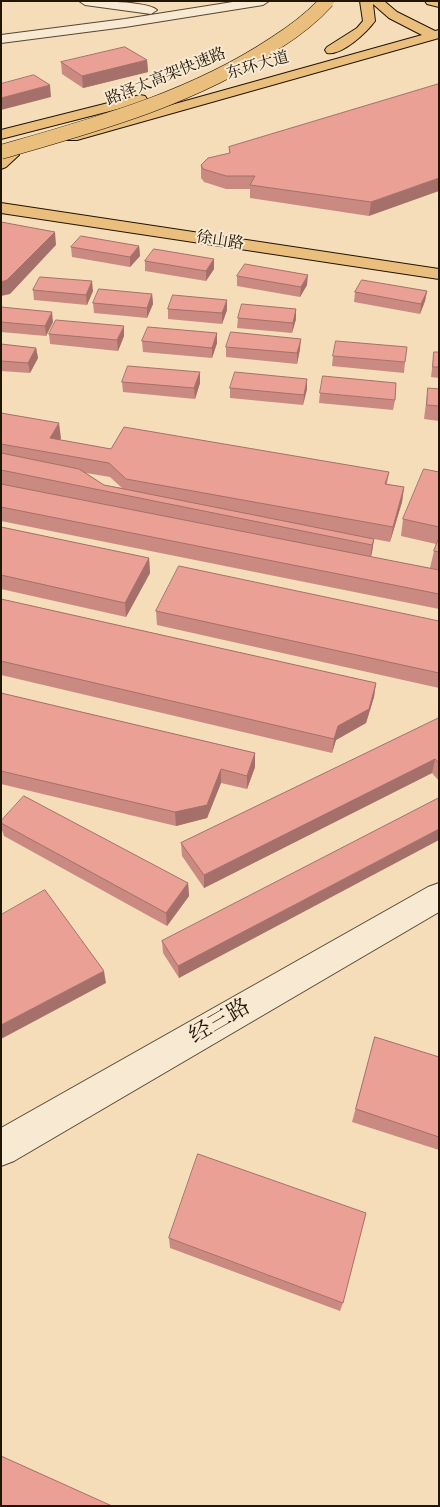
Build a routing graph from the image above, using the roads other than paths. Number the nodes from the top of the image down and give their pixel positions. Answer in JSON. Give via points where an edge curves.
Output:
{"nodes":[{"id":1,"x":85,"y":1,"type":"edge"},
{"id":2,"x":263,"y":1,"type":"edge"},
{"id":3,"x":327,"y":1,"type":"edge"},
{"id":4,"x":366,"y":1,"type":"edge"},
{"id":5,"x":431,"y":1,"type":"edge"},
{"id":6,"x":439,"y":3,"type":"edge"},
{"id":7,"x":380,"y":5,"type":"edge"},
{"id":8,"x":407,"y":7,"type":"dead end"},
{"id":9,"x":180,"y":14,"type":"junction"},
{"id":10,"x":287,"y":19,"type":"dead end"},
{"id":11,"x":417,"y":27,"type":"junction"},
{"id":12,"x":437,"y":27,"type":"edge"},
{"id":13,"x":1,"y":39,"type":"edge"},
{"id":14,"x":264,"y":67,"type":"dead end"},
{"id":15,"x":1,"y":135,"type":"edge"},
{"id":16,"x":1,"y":142,"type":"edge"},
{"id":17,"x":4,"y":157,"type":"edge"},
{"id":18,"x":9,"y":197,"type":"edge"},
{"id":19,"x":1,"y":208,"type":"edge"},
{"id":20,"x":439,"y":263,"type":"edge"},
{"id":21,"x":439,"y":274,"type":"edge"},
{"id":22,"x":439,"y":896,"type":"edge"},
{"id":23,"x":1,"y":1148,"type":"edge"}],
"edges":[{"from":1,"to":9,"type":"street"},
{"from":2,"to":9,"type":"street"},
{"from":3,"to":17,"type":"main road","name":"路泽太高架快速路","bridge":true,"via":[[266,50],[209,81]]},
{"from":4,"to":11,"type":"main road","name":"东环大道","via":[[369,21],[361,31],[327,51]]},
{"from":5,"to":6,"type":"main road"},
{"from":7,"to":8,"type":"main road","via":[[395,10]]},
{"from":7,"to":11,"type":"main road"},
{"from":9,"to":13,"type":"street"},
{"from":10,"to":16,"type":"main road","name":"路泽太高架快速路","via":[[235,54],[162,90],[96,115]]},
{"from":11,"to":12,"type":"main road","name":"东环大道"},
{"from":12,"to":17,"type":"main road","name":"东环大道"},
{"from":14,"to":15,"type":"main road","name":"东环大道"},
{"from":18,"to":20,"type":"main road","name":"徐山路"},
{"from":19,"to":21,"type":"main road","name":"徐山路"},
{"from":22,"to":23,"type":"street","name":"经三路"}]}
